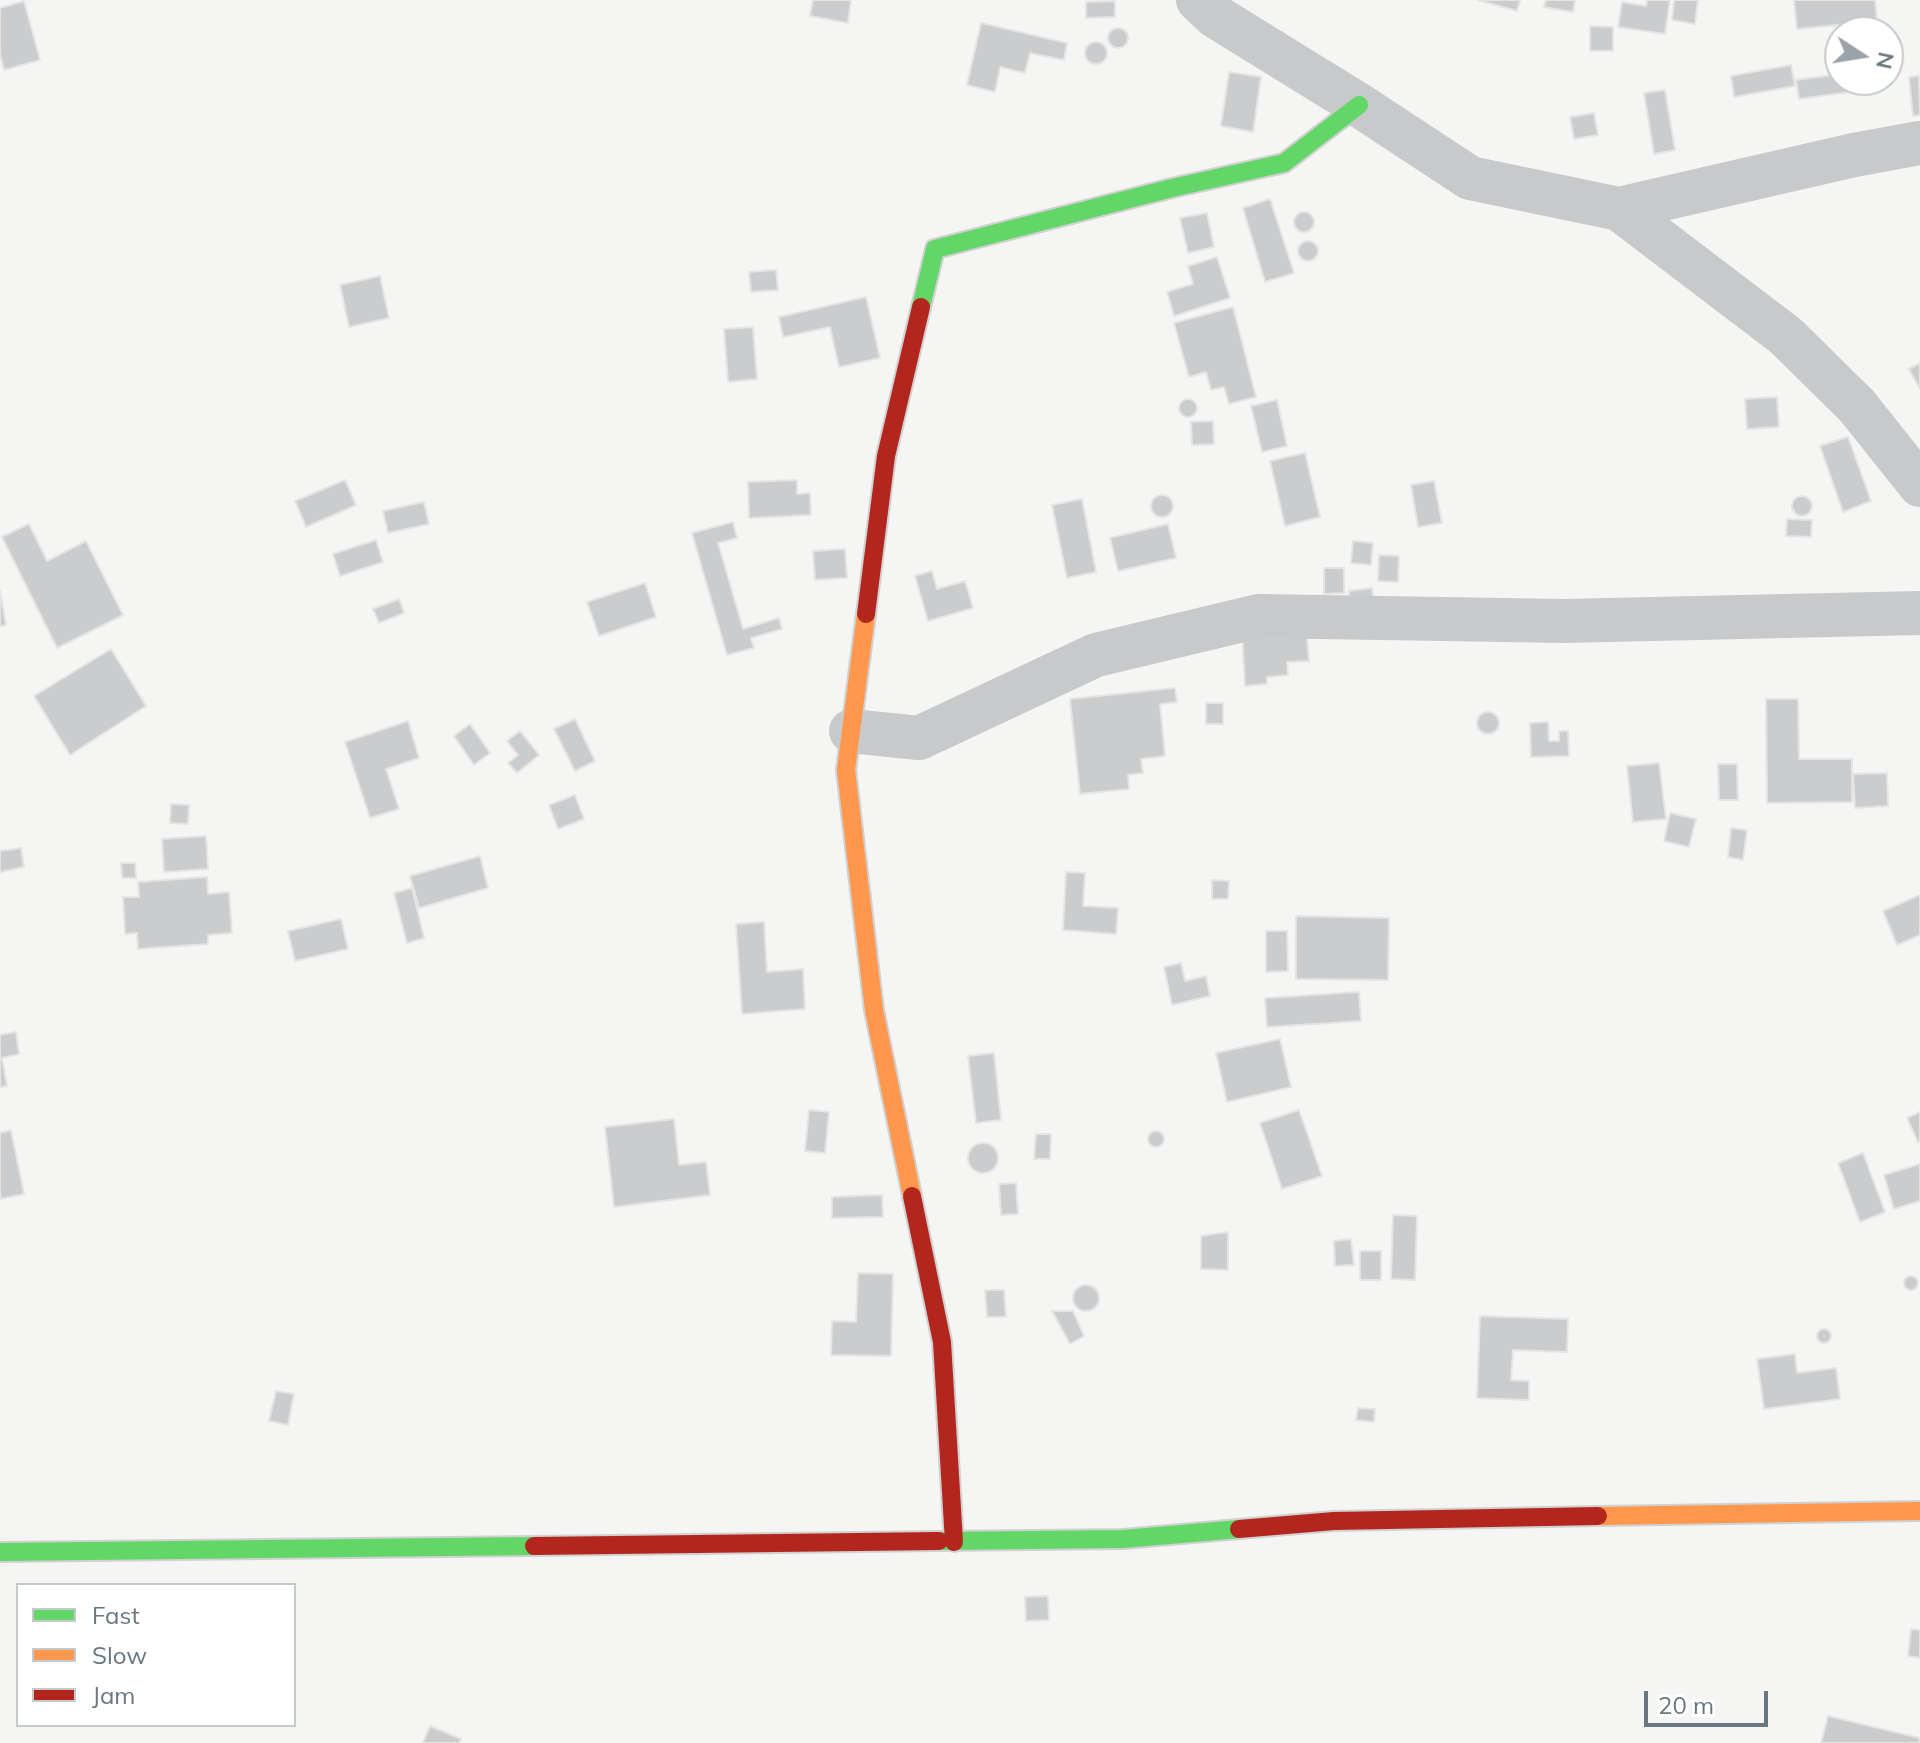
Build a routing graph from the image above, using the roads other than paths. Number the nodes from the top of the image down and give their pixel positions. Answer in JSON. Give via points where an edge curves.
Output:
{"nodes":[{"id":1,"x":1198,"y":0,"type":"edge"},
{"id":2,"x":1359,"y":105,"type":"junction"},
{"id":3,"x":1920,"y":143,"type":"edge"},
{"id":4,"x":1619,"y":209,"type":"junction"},
{"id":5,"x":1920,"y":485,"type":"edge"},
{"id":6,"x":1920,"y":613,"type":"edge"},
{"id":7,"x":851,"y":731,"type":"junction"},
{"id":8,"x":1920,"y":1511,"type":"edge"},
{"id":9,"x":954,"y":1542,"type":"junction"},
{"id":10,"x":0,"y":1552,"type":"edge"}],
"edges":[{"from":1,"to":2,"type":"street","via":[[1215,16]]},
{"from":2,"to":4,"type":"street","via":[[1470,178]]},
{"from":2,"to":7,"type":"main road","via":[[1284,163],[935,249],[886,456]]},
{"from":3,"to":4,"type":"street"},
{"from":4,"to":5,"type":"street","via":[[1786,336],[1857,406]]},
{"from":6,"to":7,"type":"street","via":[[1564,621],[1259,616],[1096,655],[919,738]]},
{"from":7,"to":9,"type":"main road","via":[[846,770],[874,1010],[942,1342]]},
{"from":8,"to":9,"type":"main road","via":[[1334,1521],[1123,1539]]},
{"from":9,"to":10,"type":"main road"}]}
